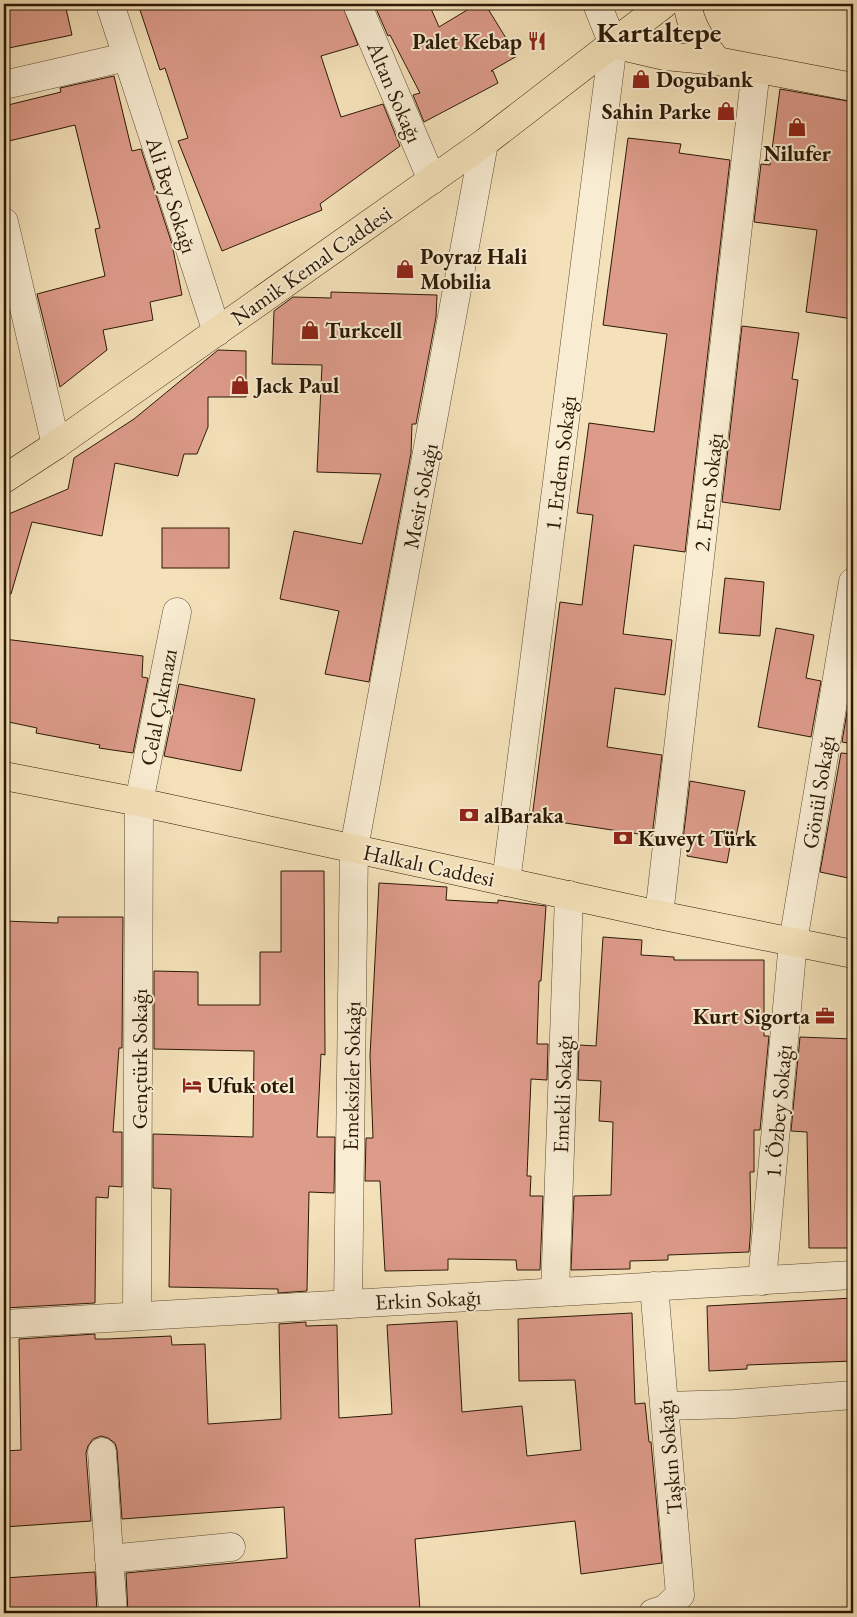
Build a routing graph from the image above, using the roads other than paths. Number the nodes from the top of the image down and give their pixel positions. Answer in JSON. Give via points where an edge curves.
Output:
{"nodes":[{"id":1,"x":110,"y":4,"type":"edge"},
{"id":2,"x":357,"y":4,"type":"edge"},
{"id":3,"x":597,"y":4,"type":"edge"},
{"id":4,"x":664,"y":4,"type":"edge"},
{"id":5,"x":688,"y":4,"type":"edge"},
{"id":6,"x":613,"y":44,"type":"junction"},
{"id":7,"x":126,"y":57,"type":"junction"},
{"id":8,"x":717,"y":61,"type":"junction"},
{"id":9,"x":756,"y":69,"type":"junction"},
{"id":10,"x":4,"y":85,"type":"edge"},
{"id":11,"x":853,"y":86,"type":"edge"},
{"id":12,"x":484,"y":143,"type":"junction"},
{"id":13,"x":432,"y":180,"type":"junction"},
{"id":14,"x":4,"y":222,"type":"edge"},
{"id":15,"x":217,"y":332,"type":"junction"},
{"id":16,"x":56,"y":445,"type":"junction"},
{"id":17,"x":4,"y":479,"type":"edge"},
{"id":18,"x":853,"y":582,"type":"edge"},
{"id":19,"x":177,"y":612,"type":"dead end"},
{"id":20,"x":4,"y":776,"type":"edge"},
{"id":21,"x":139,"y":802,"type":"junction"},
{"id":22,"x":354,"y":848,"type":"junction"},
{"id":23,"x":506,"y":882,"type":"junction"},
{"id":24,"x":569,"y":896,"type":"junction"},
{"id":25,"x":660,"y":915,"type":"junction"},
{"id":26,"x":793,"y":942,"type":"junction"},
{"id":27,"x":853,"y":954,"type":"edge"},
{"id":28,"x":853,"y":1276,"type":"edge"},
{"id":29,"x":762,"y":1281,"type":"junction"},
{"id":30,"x":654,"y":1286,"type":"junction"},
{"id":31,"x":555,"y":1292,"type":"junction"},
{"id":32,"x":348,"y":1304,"type":"junction"},
{"id":33,"x":137,"y":1316,"type":"junction"},
{"id":34,"x":4,"y":1324,"type":"edge"},
{"id":35,"x":853,"y":1395,"type":"edge"},
{"id":36,"x":665,"y":1406,"type":"junction"},
{"id":37,"x":102,"y":1452,"type":"dead end"},
{"id":38,"x":230,"y":1547,"type":"dead end"},
{"id":39,"x":109,"y":1559,"type":"junction"},
{"id":40,"x":113,"y":1613,"type":"edge"},
{"id":41,"x":653,"y":1613,"type":"edge"}],
"edges":[{"from":1,"to":7,"type":"street","name":"Ali Bey Sokağı"},
{"from":2,"to":13,"type":"street","name":"Altan Sokağı"},
{"from":3,"to":6,"type":"street"},
{"from":4,"to":6,"type":"main road","name":"Namik Kemal Caddesi"},
{"from":5,"to":8,"type":"main road","via":[[701,40]]},
{"from":6,"to":8,"type":"main road","via":[[666,56]]},
{"from":6,"to":12,"type":"main road","name":"Namik Kemal Caddesi"},
{"from":6,"to":23,"type":"street","name":"1. Erdem Sokağı"},
{"from":7,"to":10,"type":"street"},
{"from":7,"to":15,"type":"street","name":"Ali Bey Sokağı"},
{"from":8,"to":9,"type":"main road"},
{"from":9,"to":11,"type":"main road"},
{"from":9,"to":25,"type":"street","name":"2. Eren Sokağı"},
{"from":12,"to":13,"type":"main road","name":"Namik Kemal Caddesi"},
{"from":12,"to":22,"type":"street","name":"Mesir Sokağı"},
{"from":13,"to":15,"type":"main road","name":"Namik Kemal Caddesi"},
{"from":14,"to":16,"type":"street"},
{"from":15,"to":16,"type":"main road","name":"Namik Kemal Caddesi"},
{"from":16,"to":17,"type":"main road","name":"Namik Kemal Caddesi"},
{"from":18,"to":26,"type":"street","name":"Gönül Sokağı"},
{"from":19,"to":21,"type":"street","name":"Celal Çıkmazı"},
{"from":20,"to":21,"type":"main road","name":"Halkalı Caddesi"},
{"from":21,"to":22,"type":"main road","name":"Halkalı Caddesi"},
{"from":21,"to":33,"type":"street","name":"Gençtürk Sokağı"},
{"from":22,"to":23,"type":"main road","name":"Halkalı Caddesi"},
{"from":22,"to":32,"type":"street","name":"Emeksizler Sokağı"},
{"from":23,"to":24,"type":"main road","name":"Halkalı Caddesi"},
{"from":24,"to":25,"type":"main road","name":"Halkalı Caddesi"},
{"from":24,"to":31,"type":"street","name":"Emekli Sokağı"},
{"from":25,"to":26,"type":"main road","name":"Halkalı Caddesi"},
{"from":26,"to":27,"type":"main road","name":"Halkalı Caddesi"},
{"from":26,"to":29,"type":"street","name":"1. Özbey Sokağı"},
{"from":28,"to":29,"type":"street","name":"Erkin Sokağı"},
{"from":29,"to":30,"type":"street","name":"Erkin Sokağı"},
{"from":30,"to":31,"type":"street","name":"Erkin Sokağı"},
{"from":30,"to":36,"type":"street","name":"Taşkın Sokağı"},
{"from":31,"to":32,"type":"street","name":"Erkin Sokağı"},
{"from":32,"to":33,"type":"street","name":"Erkin Sokağı"},
{"from":33,"to":34,"type":"street","name":"Erkin Sokağı"},
{"from":35,"to":36,"type":"street"},
{"from":36,"to":41,"type":"street","name":"Taşkın Sokağı","via":[[680,1594],[665,1609]]},
{"from":37,"to":39,"type":"street"},
{"from":38,"to":39,"type":"street"},
{"from":39,"to":40,"type":"street"}]}
